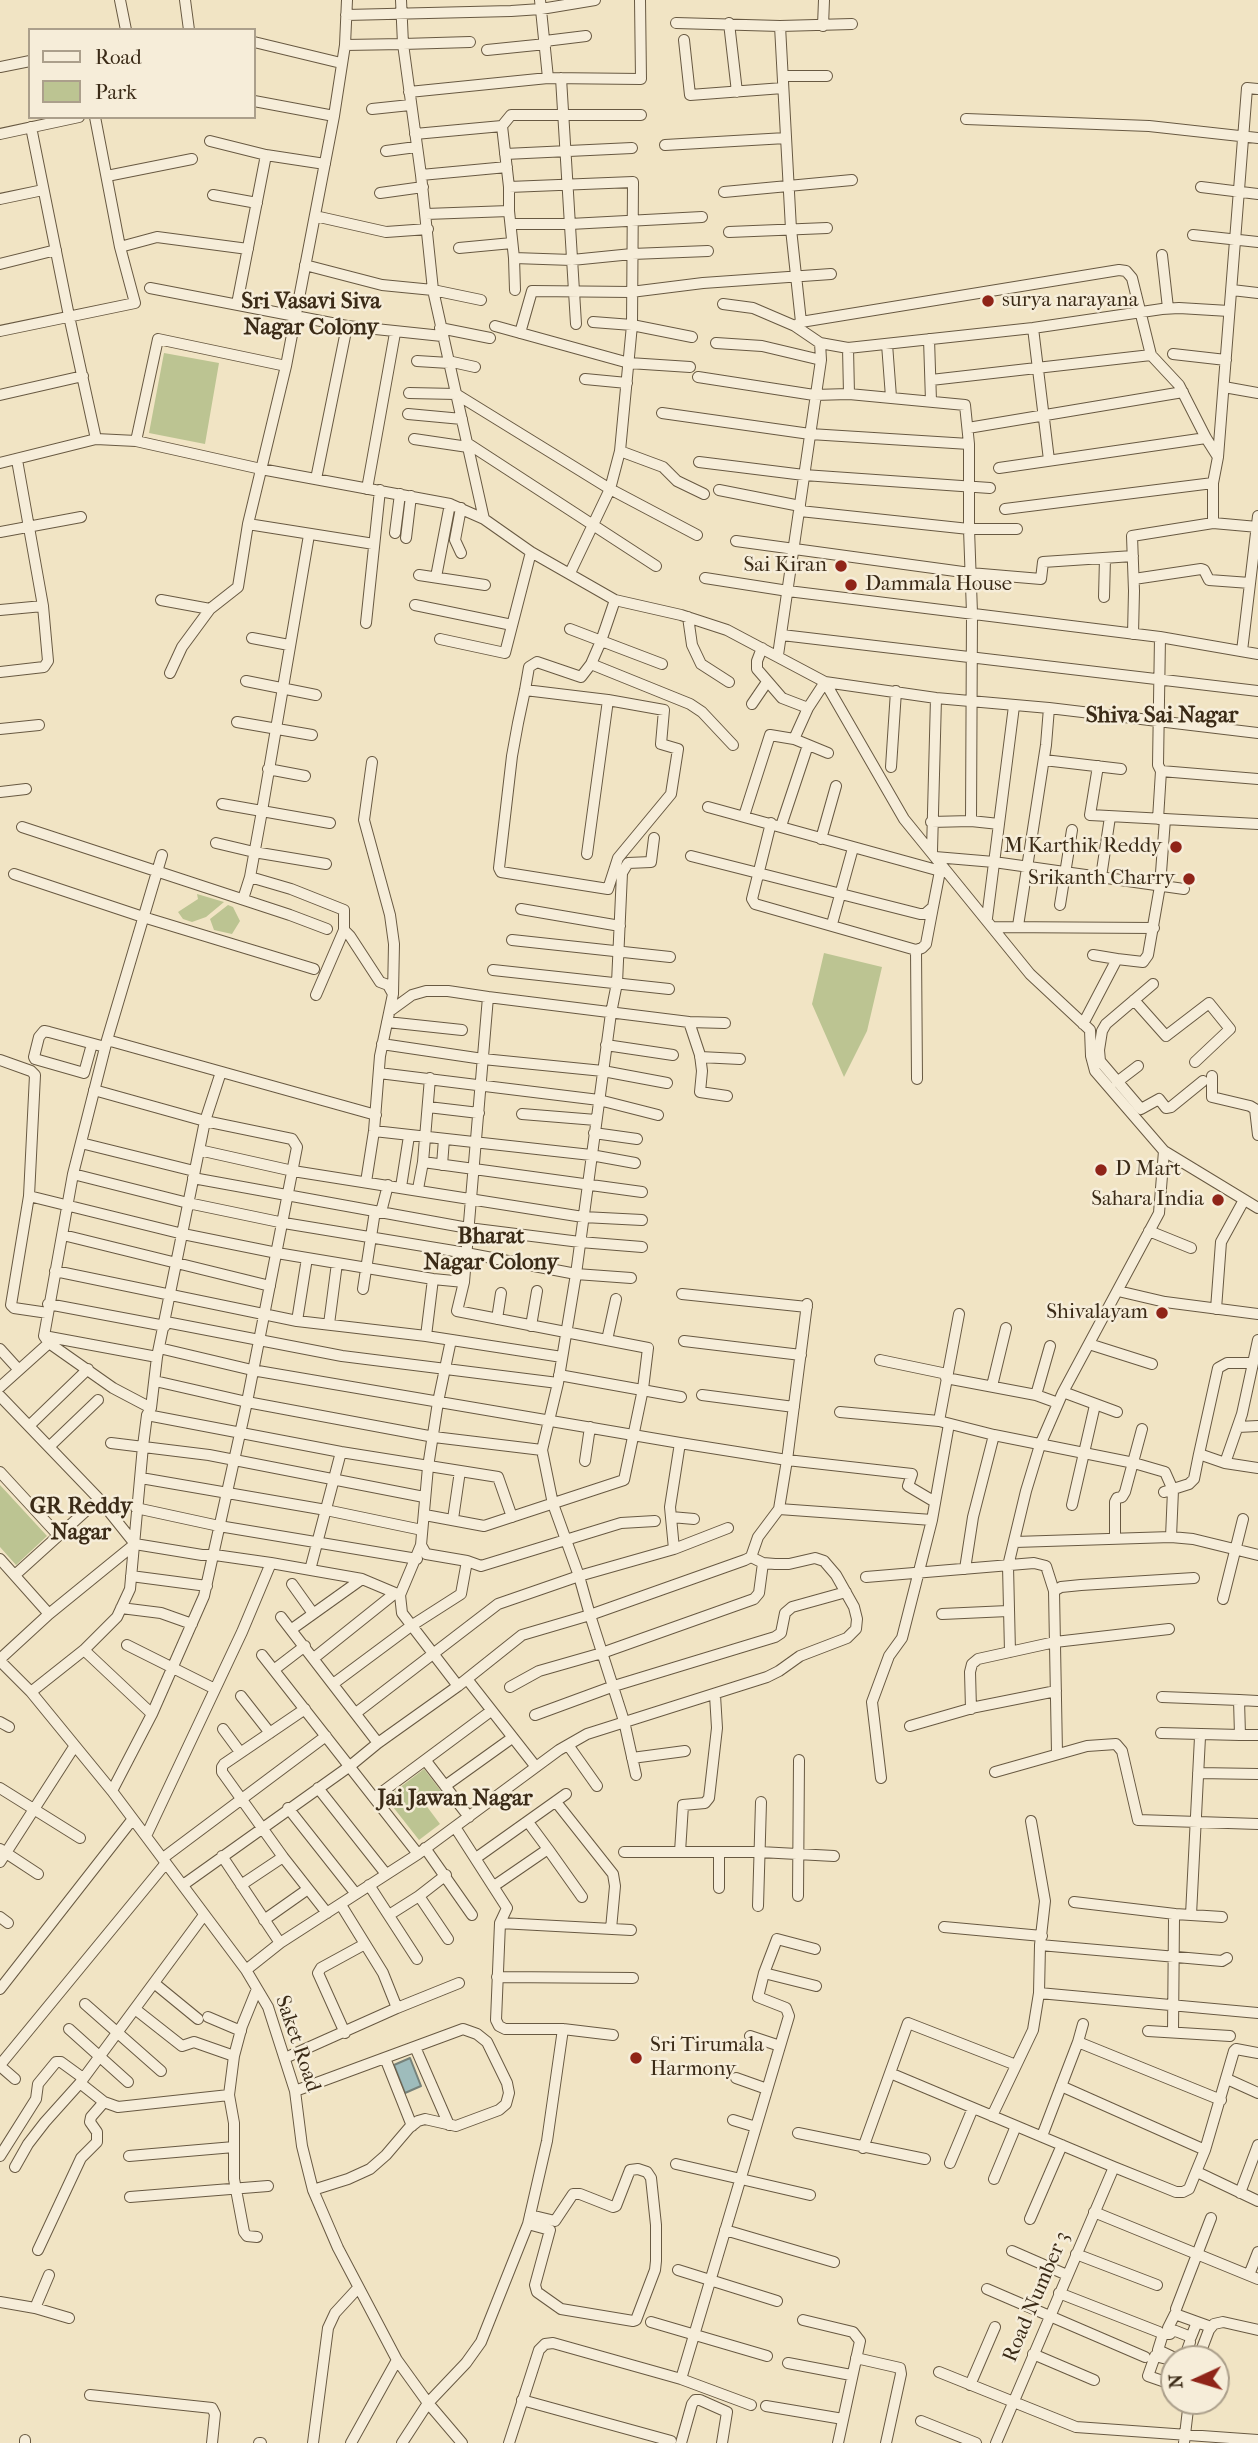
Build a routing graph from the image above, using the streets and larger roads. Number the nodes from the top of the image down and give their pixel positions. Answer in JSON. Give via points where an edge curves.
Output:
{"nodes":[{"id":1,"x":120,"y":0,"type":"edge"},
{"id":2,"x":185,"y":0,"type":"edge"},
{"id":3,"x":334,"y":0,"type":"edge"},
{"id":4,"x":401,"y":0,"type":"edge"},
{"id":5,"x":595,"y":0,"type":"edge"},
{"id":6,"x":640,"y":0,"type":"edge"},
{"id":7,"x":824,"y":0,"type":"edge"},
{"id":8,"x":347,"y":1,"type":"edge"},
{"id":9,"x":540,"y":5,"type":"edge"},
{"id":10,"x":402,"y":14,"type":"junction"},
{"id":11,"x":346,"y":15,"type":"junction"},
{"id":12,"x":676,"y":23,"type":"dead end"},
{"id":13,"x":729,"y":23,"type":"junction"},
{"id":14,"x":852,"y":24,"type":"dead end"},
{"id":15,"x":780,"y":26,"type":"junction"},
{"id":16,"x":823,"y":26,"type":"junction"},
{"id":17,"x":126,"y":28,"type":"edge"},
{"id":18,"x":190,"y":28,"type":"edge"},
{"id":19,"x":586,"y":36,"type":"dead end"},
{"id":20,"x":684,"y":40,"type":"dead end"},
{"id":21,"x":256,"y":42,"type":"edge"},
{"id":22,"x":470,"y":42,"type":"dead end"},
{"id":23,"x":545,"y":42,"type":"junction"},
{"id":24,"x":403,"y":44,"type":"junction"},
{"id":25,"x":345,"y":45,"type":"junction"},
{"id":26,"x":487,"y":50,"type":"dead end"},
{"id":27,"x":28,"y":61,"type":"edge"},
{"id":28,"x":341,"y":63,"type":"junction"},
{"id":29,"x":0,"y":67,"type":"edge"},
{"id":30,"x":783,"y":76,"type":"junction"},
{"id":31,"x":827,"y":76,"type":"dead end"},
{"id":32,"x":548,"y":78,"type":"junction"},
{"id":33,"x":561,"y":78,"type":"junction"},
{"id":34,"x":783,"y":88,"type":"junction"},
{"id":35,"x":1258,"y":89,"type":"edge"},
{"id":36,"x":409,"y":92,"type":"junction"},
{"id":37,"x":737,"y":92,"type":"junction"},
{"id":38,"x":256,"y":101,"type":"edge"},
{"id":39,"x":410,"y":105,"type":"junction"},
{"id":40,"x":372,"y":109,"type":"dead end"},
{"id":41,"x":641,"y":115,"type":"dead end"},
{"id":42,"x":334,"y":116,"type":"junction"},
{"id":43,"x":563,"y":116,"type":"junction"},
{"id":44,"x":69,"y":119,"type":"edge"},
{"id":45,"x":95,"y":119,"type":"edge"},
{"id":46,"x":966,"y":119,"type":"dead end"},
{"id":47,"x":502,"y":126,"type":"junction"},
{"id":48,"x":31,"y":127,"type":"junction"},
{"id":49,"x":0,"y":134,"type":"edge"},
{"id":50,"x":415,"y":134,"type":"junction"},
{"id":51,"x":1244,"y":137,"type":"junction"},
{"id":52,"x":786,"y":138,"type":"junction"},
{"id":53,"x":1258,"y":138,"type":"edge"},
{"id":54,"x":210,"y":141,"type":"dead end"},
{"id":55,"x":665,"y":145,"type":"dead end"},
{"id":56,"x":416,"y":147,"type":"junction"},
{"id":57,"x":632,"y":148,"type":"dead end"},
{"id":58,"x":386,"y":151,"type":"dead end"},
{"id":59,"x":566,"y":151,"type":"junction"},
{"id":60,"x":505,"y":154,"type":"junction"},
{"id":61,"x":266,"y":155,"type":"junction"},
{"id":62,"x":192,"y":159,"type":"dead end"},
{"id":63,"x":325,"y":164,"type":"junction"},
{"id":64,"x":507,"y":167,"type":"junction"},
{"id":65,"x":422,"y":175,"type":"junction"},
{"id":66,"x":107,"y":176,"type":"junction"},
{"id":67,"x":852,"y":180,"type":"dead end"},
{"id":68,"x":568,"y":186,"type":"junction"},
{"id":69,"x":789,"y":186,"type":"junction"},
{"id":70,"x":423,"y":187,"type":"junction"},
{"id":71,"x":509,"y":187,"type":"junction"},
{"id":72,"x":1201,"y":187,"type":"dead end"},
{"id":73,"x":43,"y":190,"type":"junction"},
{"id":74,"x":724,"y":192,"type":"dead end"},
{"id":75,"x":1239,"y":192,"type":"junction"},
{"id":76,"x":380,"y":193,"type":"dead end"},
{"id":77,"x":1258,"y":194,"type":"edge"},
{"id":78,"x":213,"y":195,"type":"dead end"},
{"id":79,"x":0,"y":199,"type":"edge"},
{"id":80,"x":257,"y":203,"type":"junction"},
{"id":81,"x":509,"y":211,"type":"junction"},
{"id":82,"x":426,"y":214,"type":"junction"},
{"id":83,"x":315,"y":216,"type":"junction"},
{"id":84,"x":702,"y":217,"type":"dead end"},
{"id":85,"x":633,"y":220,"type":"junction"},
{"id":86,"x":510,"y":224,"type":"junction"},
{"id":87,"x":570,"y":224,"type":"junction"},
{"id":88,"x":428,"y":229,"type":"junction"},
{"id":89,"x":791,"y":229,"type":"junction"},
{"id":90,"x":827,"y":229,"type":"dead end"},
{"id":91,"x":729,"y":232,"type":"dead end"},
{"id":92,"x":1193,"y":235,"type":"dead end"},
{"id":93,"x":1236,"y":240,"type":"junction"},
{"id":94,"x":1258,"y":242,"type":"edge"},
{"id":95,"x":512,"y":243,"type":"junction"},
{"id":96,"x":120,"y":247,"type":"junction"},
{"id":97,"x":459,"y":248,"type":"dead end"},
{"id":98,"x":248,"y":249,"type":"junction"},
{"id":99,"x":56,"y":250,"type":"junction"},
{"id":100,"x":708,"y":251,"type":"dead end"},
{"id":101,"x":632,"y":254,"type":"junction"},
{"id":102,"x":1162,"y":255,"type":"dead end"},
{"id":103,"x":514,"y":258,"type":"junction"},
{"id":104,"x":572,"y":260,"type":"junction"},
{"id":105,"x":0,"y":264,"type":"edge"},
{"id":106,"x":305,"y":265,"type":"junction"},
{"id":107,"x":831,"y":274,"type":"dead end"},
{"id":108,"x":798,"y":276,"type":"junction"},
{"id":109,"x":150,"y":288,"type":"dead end"},
{"id":110,"x":433,"y":290,"type":"junction"},
{"id":111,"x":514,"y":290,"type":"dead end"},
{"id":112,"x":573,"y":290,"type":"junction"},
{"id":113,"x":1232,"y":290,"type":"junction"},
{"id":114,"x":631,"y":292,"type":"junction"},
{"id":115,"x":1258,"y":293,"type":"edge"},
{"id":116,"x":481,"y":300,"type":"dead end"},
{"id":117,"x":237,"y":304,"type":"junction"},
{"id":118,"x":723,"y":304,"type":"dead end"},
{"id":119,"x":1168,"y":308,"type":"junction"},
{"id":120,"x":1139,"y":312,"type":"junction"},
{"id":121,"x":1229,"y":312,"type":"junction"},
{"id":122,"x":296,"y":315,"type":"junction"},
{"id":123,"x":69,"y":316,"type":"junction"},
{"id":124,"x":593,"y":322,"type":"dead end"},
{"id":125,"x":576,"y":324,"type":"dead end"},
{"id":126,"x":798,"y":324,"type":"junction"},
{"id":127,"x":632,"y":325,"type":"junction"},
{"id":128,"x":347,"y":326,"type":"junction"},
{"id":129,"x":495,"y":326,"type":"dead end"},
{"id":130,"x":1033,"y":328,"type":"junction"},
{"id":131,"x":0,"y":331,"type":"edge"},
{"id":132,"x":441,"y":332,"type":"junction"},
{"id":133,"x":395,"y":333,"type":"junction"},
{"id":134,"x":520,"y":333,"type":"junction"},
{"id":135,"x":490,"y":338,"type":"dead end"},
{"id":136,"x":692,"y":338,"type":"dead end"},
{"id":137,"x":929,"y":340,"type":"junction"},
{"id":138,"x":716,"y":343,"type":"dead end"},
{"id":139,"x":820,"y":343,"type":"junction"},
{"id":140,"x":887,"y":344,"type":"junction"},
{"id":141,"x":848,"y":348,"type":"junction"},
{"id":142,"x":1173,"y":354,"type":"dead end"},
{"id":143,"x":1151,"y":355,"type":"junction"},
{"id":144,"x":821,"y":360,"type":"junction"},
{"id":145,"x":1226,"y":360,"type":"junction"},
{"id":146,"x":417,"y":361,"type":"dead end"},
{"id":147,"x":449,"y":362,"type":"junction"},
{"id":148,"x":629,"y":363,"type":"junction"},
{"id":149,"x":286,"y":366,"type":"junction"},
{"id":150,"x":475,"y":367,"type":"dead end"},
{"id":151,"x":690,"y":367,"type":"dead end"},
{"id":152,"x":1037,"y":368,"type":"junction"},
{"id":153,"x":83,"y":376,"type":"junction"},
{"id":154,"x":698,"y":377,"type":"dead end"},
{"id":155,"x":585,"y":379,"type":"dead end"},
{"id":156,"x":930,"y":380,"type":"junction"},
{"id":157,"x":627,"y":383,"type":"junction"},
{"id":158,"x":1224,"y":387,"type":"junction"},
{"id":159,"x":1183,"y":392,"type":"junction"},
{"id":160,"x":409,"y":393,"type":"dead end"},
{"id":161,"x":1258,"y":393,"type":"edge"},
{"id":162,"x":456,"y":394,"type":"junction"},
{"id":163,"x":849,"y":394,"type":"junction"},
{"id":164,"x":0,"y":395,"type":"edge"},
{"id":165,"x":814,"y":395,"type":"junction"},
{"id":166,"x":891,"y":397,"type":"junction"},
{"id":167,"x":931,"y":401,"type":"junction"},
{"id":168,"x":662,"y":412,"type":"dead end"},
{"id":169,"x":408,"y":414,"type":"dead end"},
{"id":170,"x":1044,"y":415,"type":"junction"},
{"id":171,"x":462,"y":419,"type":"junction"},
{"id":172,"x":968,"y":428,"type":"junction"},
{"id":173,"x":810,"y":434,"type":"junction"},
{"id":174,"x":1206,"y":438,"type":"junction"},
{"id":175,"x":96,"y":439,"type":"junction"},
{"id":176,"x":414,"y":439,"type":"dead end"},
{"id":177,"x":136,"y":442,"type":"junction"},
{"id":178,"x":969,"y":444,"type":"junction"},
{"id":179,"x":468,"y":445,"type":"junction"},
{"id":180,"x":620,"y":451,"type":"junction"},
{"id":181,"x":1218,"y":457,"type":"junction"},
{"id":182,"x":17,"y":460,"type":"junction"},
{"id":183,"x":1049,"y":460,"type":"junction"},
{"id":184,"x":698,"y":462,"type":"dead end"},
{"id":185,"x":0,"y":463,"type":"edge"},
{"id":186,"x":999,"y":468,"type":"dead end"},
{"id":187,"x":261,"y":469,"type":"junction"},
{"id":188,"x":804,"y":475,"type":"junction"},
{"id":189,"x":316,"y":480,"type":"junction"},
{"id":190,"x":1213,"y":483,"type":"junction"},
{"id":191,"x":968,"y":488,"type":"junction"},
{"id":192,"x":990,"y":488,"type":"dead end"},
{"id":193,"x":367,"y":489,"type":"junction"},
{"id":194,"x":610,"y":489,"type":"junction"},
{"id":195,"x":380,"y":490,"type":"junction"},
{"id":196,"x":719,"y":490,"type":"dead end"},
{"id":197,"x":704,"y":494,"type":"dead end"},
{"id":198,"x":406,"y":495,"type":"junction"},
{"id":199,"x":456,"y":506,"type":"junction"},
{"id":200,"x":800,"y":508,"type":"junction"},
{"id":201,"x":1005,"y":509,"type":"dead end"},
{"id":202,"x":1258,"y":516,"type":"edge"},
{"id":203,"x":81,"y":517,"type":"dead end"},
{"id":204,"x":484,"y":519,"type":"junction"},
{"id":205,"x":1213,"y":523,"type":"junction"},
{"id":206,"x":248,"y":524,"type":"junction"},
{"id":207,"x":591,"y":525,"type":"junction"},
{"id":208,"x":28,"y":526,"type":"junction"},
{"id":209,"x":1258,"y":527,"type":"edge"},
{"id":210,"x":969,"y":529,"type":"junction"},
{"id":211,"x":1017,"y":529,"type":"dead end"},
{"id":212,"x":0,"y":532,"type":"edge"},
{"id":213,"x":395,"y":533,"type":"dead end"},
{"id":214,"x":309,"y":535,"type":"junction"},
{"id":215,"x":697,"y":535,"type":"dead end"},
{"id":216,"x":406,"y":538,"type":"dead end"},
{"id":217,"x":736,"y":541,"type":"dead end"},
{"id":218,"x":374,"y":544,"type":"junction"},
{"id":219,"x":793,"y":551,"type":"junction"},
{"id":220,"x":531,"y":552,"type":"junction"},
{"id":221,"x":461,"y":553,"type":"dead end"},
{"id":222,"x":1133,"y":556,"type":"junction"},
{"id":223,"x":1105,"y":558,"type":"junction"},
{"id":224,"x":656,"y":566,"type":"dead end"},
{"id":225,"x":570,"y":572,"type":"junction"},
{"id":226,"x":970,"y":573,"type":"junction"},
{"id":227,"x":419,"y":575,"type":"dead end"},
{"id":228,"x":436,"y":578,"type":"junction"},
{"id":229,"x":705,"y":578,"type":"dead end"},
{"id":230,"x":1134,"y":579,"type":"junction"},
{"id":231,"x":1250,"y":583,"type":"junction"},
{"id":232,"x":485,"y":586,"type":"dead end"},
{"id":233,"x":788,"y":592,"type":"junction"},
{"id":234,"x":1104,"y":597,"type":"dead end"},
{"id":235,"x":161,"y":600,"type":"dead end"},
{"id":236,"x":615,"y":600,"type":"junction"},
{"id":237,"x":415,"y":605,"type":"dead end"},
{"id":238,"x":43,"y":606,"type":"junction"},
{"id":239,"x":210,"y":609,"type":"junction"},
{"id":240,"x":0,"y":610,"type":"edge"},
{"id":241,"x":972,"y":613,"type":"junction"},
{"id":242,"x":680,"y":615,"type":"junction"},
{"id":243,"x":366,"y":623,"type":"dead end"},
{"id":244,"x":512,"y":625,"type":"junction"},
{"id":245,"x":569,"y":628,"type":"dead end"},
{"id":246,"x":1133,"y":634,"type":"junction"},
{"id":247,"x":782,"y":635,"type":"junction"},
{"id":248,"x":1160,"y":637,"type":"junction"},
{"id":249,"x":252,"y":638,"type":"dead end"},
{"id":250,"x":440,"y":639,"type":"dead end"},
{"id":251,"x":601,"y":641,"type":"junction"},
{"id":252,"x":289,"y":645,"type":"junction"},
{"id":253,"x":762,"y":648,"type":"junction"},
{"id":254,"x":1242,"y":651,"type":"junction"},
{"id":255,"x":1258,"y":654,"type":"edge"},
{"id":256,"x":778,"y":656,"type":"junction"},
{"id":257,"x":971,"y":657,"type":"junction"},
{"id":258,"x":591,"y":664,"type":"junction"},
{"id":259,"x":662,"y":664,"type":"dead end"},
{"id":260,"x":0,"y":672,"type":"edge"},
{"id":261,"x":170,"y":673,"type":"dead end"},
{"id":262,"x":1160,"y":679,"type":"junction"},
{"id":263,"x":246,"y":681,"type":"dead end"},
{"id":264,"x":729,"y":682,"type":"dead end"},
{"id":265,"x":767,"y":682,"type":"junction"},
{"id":266,"x":825,"y":682,"type":"junction"},
{"id":267,"x":282,"y":688,"type":"junction"},
{"id":268,"x":525,"y":690,"type":"junction"},
{"id":269,"x":897,"y":691,"type":"junction"},
{"id":270,"x":1258,"y":691,"type":"edge"},
{"id":271,"x":316,"y":695,"type":"dead end"},
{"id":272,"x":936,"y":698,"type":"junction"},
{"id":273,"x":608,"y":700,"type":"junction"},
{"id":274,"x":972,"y":700,"type":"junction"},
{"id":275,"x":752,"y":704,"type":"dead end"},
{"id":276,"x":1014,"y":706,"type":"junction"},
{"id":277,"x":808,"y":708,"type":"junction"},
{"id":278,"x":1049,"y":708,"type":"junction"},
{"id":279,"x":237,"y":722,"type":"dead end"},
{"id":280,"x":1159,"y":723,"type":"junction"},
{"id":281,"x":38,"y":725,"type":"dead end"},
{"id":282,"x":0,"y":729,"type":"edge"},
{"id":283,"x":274,"y":729,"type":"junction"},
{"id":284,"x":1258,"y":732,"type":"edge"},
{"id":285,"x":312,"y":736,"type":"dead end"},
{"id":286,"x":794,"y":739,"type":"junction"},
{"id":287,"x":733,"y":745,"type":"dead end"},
{"id":288,"x":808,"y":745,"type":"junction"},
{"id":289,"x":828,"y":753,"type":"dead end"},
{"id":290,"x":1044,"y":760,"type":"junction"},
{"id":291,"x":372,"y":762,"type":"dead end"},
{"id":292,"x":1098,"y":766,"type":"junction"},
{"id":293,"x":891,"y":767,"type":"dead end"},
{"id":294,"x":268,"y":769,"type":"junction"},
{"id":295,"x":1121,"y":769,"type":"dead end"},
{"id":296,"x":1161,"y":771,"type":"junction"},
{"id":297,"x":305,"y":776,"type":"dead end"},
{"id":298,"x":1258,"y":779,"type":"edge"},
{"id":299,"x":836,"y":786,"type":"dead end"},
{"id":300,"x":26,"y":789,"type":"dead end"},
{"id":301,"x":0,"y":792,"type":"edge"},
{"id":302,"x":222,"y":804,"type":"dead end"},
{"id":303,"x":708,"y":807,"type":"dead end"},
{"id":304,"x":261,"y":811,"type":"junction"},
{"id":305,"x":744,"y":816,"type":"junction"},
{"id":306,"x":1110,"y":817,"type":"junction"},
{"id":307,"x":1162,"y":819,"type":"junction"},
{"id":308,"x":971,"y":821,"type":"junction"},
{"id":309,"x":931,"y":822,"type":"junction"},
{"id":310,"x":330,"y":823,"type":"dead end"},
{"id":311,"x":999,"y":824,"type":"junction"},
{"id":312,"x":1258,"y":824,"type":"edge"},
{"id":313,"x":776,"y":825,"type":"junction"},
{"id":314,"x":22,"y":827,"type":"dead end"},
{"id":315,"x":1072,"y":830,"type":"dead end"},
{"id":316,"x":654,"y":838,"type":"dead end"},
{"id":317,"x":821,"y":839,"type":"junction"},
{"id":318,"x":216,"y":843,"type":"dead end"},
{"id":319,"x":853,"y":848,"type":"junction"},
{"id":320,"x":254,"y":852,"type":"junction"},
{"id":321,"x":587,"y":854,"type":"dead end"},
{"id":322,"x":933,"y":854,"type":"junction"},
{"id":323,"x":162,"y":855,"type":"dead end"},
{"id":324,"x":691,"y":856,"type":"dead end"},
{"id":325,"x":994,"y":862,"type":"junction"},
{"id":326,"x":326,"y":864,"type":"dead end"},
{"id":327,"x":1028,"y":867,"type":"junction"},
{"id":328,"x":158,"y":871,"type":"junction"},
{"id":329,"x":940,"y":871,"type":"junction"},
{"id":330,"x":14,"y":874,"type":"dead end"},
{"id":331,"x":758,"y":874,"type":"junction"},
{"id":332,"x":951,"y":874,"type":"junction"},
{"id":333,"x":1065,"y":874,"type":"junction"},
{"id":334,"x":250,"y":877,"type":"junction"},
{"id":335,"x":1101,"y":877,"type":"junction"},
{"id":336,"x":1160,"y":886,"type":"junction"},
{"id":337,"x":1184,"y":889,"type":"dead end"},
{"id":338,"x":843,"y":893,"type":"junction"},
{"id":339,"x":243,"y":900,"type":"junction"},
{"id":340,"x":1060,"y":905,"type":"dead end"},
{"id":341,"x":933,"y":907,"type":"junction"},
{"id":342,"x":522,"y":909,"type":"dead end"},
{"id":343,"x":143,"y":917,"type":"junction"},
{"id":344,"x":990,"y":923,"type":"junction"},
{"id":345,"x":832,"y":924,"type":"junction"},
{"id":346,"x":620,"y":926,"type":"junction"},
{"id":347,"x":1018,"y":926,"type":"junction"},
{"id":348,"x":1154,"y":928,"type":"junction"},
{"id":349,"x":327,"y":929,"type":"dead end"},
{"id":350,"x":344,"y":930,"type":"junction"},
{"id":351,"x":512,"y":940,"type":"dead end"},
{"id":352,"x":916,"y":950,"type":"junction"},
{"id":353,"x":619,"y":953,"type":"junction"},
{"id":354,"x":1093,"y":955,"type":"dead end"},
{"id":355,"x":670,"y":957,"type":"dead end"},
{"id":356,"x":1117,"y":959,"type":"junction"},
{"id":357,"x":314,"y":969,"type":"dead end"},
{"id":358,"x":493,"y":970,"type":"dead end"},
{"id":359,"x":617,"y":983,"type":"junction"},
{"id":360,"x":1153,"y":984,"type":"dead end"},
{"id":361,"x":669,"y":989,"type":"dead end"},
{"id":362,"x":393,"y":994,"type":"junction"},
{"id":363,"x":316,"y":995,"type":"dead end"},
{"id":364,"x":488,"y":997,"type":"junction"},
{"id":365,"x":1134,"y":1000,"type":"junction"},
{"id":366,"x":390,"y":1011,"type":"junction"},
{"id":367,"x":611,"y":1013,"type":"junction"},
{"id":368,"x":688,"y":1021,"type":"junction"},
{"id":369,"x":387,"y":1022,"type":"junction"},
{"id":370,"x":725,"y":1023,"type":"dead end"},
{"id":371,"x":1083,"y":1024,"type":"junction"},
{"id":372,"x":462,"y":1030,"type":"dead end"},
{"id":373,"x":106,"y":1043,"type":"junction"},
{"id":374,"x":92,"y":1044,"type":"junction"},
{"id":375,"x":382,"y":1044,"type":"junction"},
{"id":376,"x":606,"y":1045,"type":"junction"},
{"id":377,"x":673,"y":1055,"type":"dead end"},
{"id":378,"x":700,"y":1057,"type":"junction"},
{"id":379,"x":483,"y":1059,"type":"junction"},
{"id":380,"x":740,"y":1059,"type":"dead end"},
{"id":381,"x":0,"y":1060,"type":"edge"},
{"id":382,"x":1195,"y":1062,"type":"dead end"},
{"id":383,"x":1138,"y":1066,"type":"dead end"},
{"id":384,"x":603,"y":1071,"type":"junction"},
{"id":385,"x":221,"y":1072,"type":"junction"},
{"id":386,"x":379,"y":1073,"type":"junction"},
{"id":387,"x":430,"y":1078,"type":"junction"},
{"id":388,"x":917,"y":1079,"type":"dead end"},
{"id":389,"x":667,"y":1083,"type":"dead end"},
{"id":390,"x":481,"y":1084,"type":"junction"},
{"id":391,"x":1114,"y":1084,"type":"junction"},
{"id":392,"x":94,"y":1090,"type":"junction"},
{"id":393,"x":727,"y":1096,"type":"dead end"},
{"id":394,"x":599,"y":1100,"type":"junction"},
{"id":395,"x":428,"y":1107,"type":"junction"},
{"id":396,"x":479,"y":1113,"type":"junction"},
{"id":397,"x":522,"y":1114,"type":"dead end"},
{"id":398,"x":376,"y":1115,"type":"junction"},
{"id":399,"x":658,"y":1115,"type":"dead end"},
{"id":400,"x":596,"y":1120,"type":"junction"},
{"id":401,"x":205,"y":1121,"type":"junction"},
{"id":402,"x":374,"y":1131,"type":"junction"},
{"id":403,"x":594,"y":1133,"type":"junction"},
{"id":404,"x":1258,"y":1135,"type":"edge"},
{"id":405,"x":409,"y":1136,"type":"junction"},
{"id":406,"x":425,"y":1136,"type":"junction"},
{"id":407,"x":444,"y":1139,"type":"junction"},
{"id":408,"x":637,"y":1139,"type":"dead end"},
{"id":409,"x":477,"y":1142,"type":"junction"},
{"id":410,"x":81,"y":1143,"type":"junction"},
{"id":411,"x":199,"y":1150,"type":"junction"},
{"id":412,"x":1164,"y":1152,"type":"junction"},
{"id":413,"x":591,"y":1155,"type":"junction"},
{"id":414,"x":423,"y":1162,"type":"junction"},
{"id":415,"x":635,"y":1163,"type":"dead end"},
{"id":416,"x":442,"y":1165,"type":"junction"},
{"id":417,"x":474,"y":1168,"type":"junction"},
{"id":418,"x":293,"y":1171,"type":"junction"},
{"id":419,"x":73,"y":1174,"type":"junction"},
{"id":420,"x":194,"y":1174,"type":"junction"},
{"id":421,"x":366,"y":1182,"type":"junction"},
{"id":422,"x":388,"y":1185,"type":"junction"},
{"id":423,"x":587,"y":1186,"type":"junction"},
{"id":424,"x":401,"y":1187,"type":"junction"},
{"id":425,"x":418,"y":1189,"type":"junction"},
{"id":426,"x":642,"y":1192,"type":"dead end"},
{"id":427,"x":289,"y":1195,"type":"junction"},
{"id":428,"x":29,"y":1196,"type":"junction"},
{"id":429,"x":471,"y":1198,"type":"junction"},
{"id":430,"x":1244,"y":1200,"type":"junction"},
{"id":431,"x":188,"y":1203,"type":"junction"},
{"id":432,"x":67,"y":1206,"type":"junction"},
{"id":433,"x":1258,"y":1208,"type":"edge"},
{"id":434,"x":378,"y":1211,"type":"junction"},
{"id":435,"x":583,"y":1217,"type":"junction"},
{"id":436,"x":642,"y":1220,"type":"dead end"},
{"id":437,"x":284,"y":1223,"type":"junction"},
{"id":438,"x":468,"y":1228,"type":"junction"},
{"id":439,"x":1149,"y":1231,"type":"junction"},
{"id":440,"x":183,"y":1234,"type":"junction"},
{"id":441,"x":63,"y":1235,"type":"junction"},
{"id":442,"x":370,"y":1238,"type":"junction"},
{"id":443,"x":580,"y":1242,"type":"junction"},
{"id":444,"x":642,"y":1247,"type":"dead end"},
{"id":445,"x":1191,"y":1248,"type":"dead end"},
{"id":446,"x":277,"y":1253,"type":"junction"},
{"id":447,"x":466,"y":1253,"type":"junction"},
{"id":448,"x":307,"y":1258,"type":"junction"},
{"id":449,"x":337,"y":1263,"type":"junction"},
{"id":450,"x":176,"y":1264,"type":"junction"},
{"id":451,"x":366,"y":1268,"type":"junction"},
{"id":452,"x":55,"y":1271,"type":"junction"},
{"id":453,"x":576,"y":1274,"type":"junction"},
{"id":454,"x":631,"y":1278,"type":"dead end"},
{"id":455,"x":433,"y":1279,"type":"junction"},
{"id":456,"x":464,"y":1282,"type":"junction"},
{"id":457,"x":271,"y":1286,"type":"junction"},
{"id":458,"x":363,"y":1289,"type":"dead end"},
{"id":459,"x":537,"y":1291,"type":"dead end"},
{"id":460,"x":1118,"y":1291,"type":"junction"},
{"id":461,"x":501,"y":1293,"type":"dead end"},
{"id":462,"x":682,"y":1294,"type":"dead end"},
{"id":463,"x":171,"y":1296,"type":"junction"},
{"id":464,"x":616,"y":1299,"type":"dead end"},
{"id":465,"x":48,"y":1308,"type":"junction"},
{"id":466,"x":1216,"y":1308,"type":"junction"},
{"id":467,"x":959,"y":1314,"type":"dead end"},
{"id":468,"x":1258,"y":1314,"type":"edge"},
{"id":469,"x":264,"y":1315,"type":"junction"},
{"id":470,"x":497,"y":1319,"type":"junction"},
{"id":471,"x":297,"y":1321,"type":"junction"},
{"id":472,"x":165,"y":1324,"type":"junction"},
{"id":473,"x":328,"y":1324,"type":"junction"},
{"id":474,"x":531,"y":1326,"type":"junction"},
{"id":475,"x":1006,"y":1328,"type":"dead end"},
{"id":476,"x":566,"y":1334,"type":"junction"},
{"id":477,"x":426,"y":1336,"type":"junction"},
{"id":478,"x":46,"y":1340,"type":"junction"},
{"id":479,"x":451,"y":1340,"type":"junction"},
{"id":480,"x":607,"y":1340,"type":"junction"},
{"id":481,"x":684,"y":1340,"type":"dead end"},
{"id":482,"x":1258,"y":1340,"type":"edge"},
{"id":483,"x":258,"y":1341,"type":"junction"},
{"id":484,"x":1089,"y":1345,"type":"junction"},
{"id":485,"x":1050,"y":1346,"type":"dead end"},
{"id":486,"x":0,"y":1349,"type":"edge"},
{"id":487,"x":158,"y":1353,"type":"junction"},
{"id":488,"x":801,"y":1356,"type":"junction"},
{"id":489,"x":562,"y":1357,"type":"junction"},
{"id":490,"x":880,"y":1360,"type":"dead end"},
{"id":491,"x":1152,"y":1364,"type":"dead end"},
{"id":492,"x":1254,"y":1369,"type":"edge"},
{"id":493,"x":19,"y":1370,"type":"junction"},
{"id":494,"x":88,"y":1370,"type":"junction"},
{"id":495,"x":252,"y":1370,"type":"junction"},
{"id":496,"x":445,"y":1370,"type":"junction"},
{"id":497,"x":947,"y":1376,"type":"junction"},
{"id":498,"x":558,"y":1379,"type":"junction"},
{"id":499,"x":155,"y":1381,"type":"junction"},
{"id":500,"x":992,"y":1386,"type":"junction"},
{"id":501,"x":0,"y":1387,"type":"edge"},
{"id":502,"x":643,"y":1389,"type":"junction"},
{"id":503,"x":1063,"y":1392,"type":"junction"},
{"id":504,"x":702,"y":1395,"type":"dead end"},
{"id":505,"x":1036,"y":1395,"type":"junction"},
{"id":506,"x":0,"y":1396,"type":"edge"},
{"id":507,"x":681,"y":1397,"type":"dead end"},
{"id":508,"x":98,"y":1400,"type":"dead end"},
{"id":509,"x":247,"y":1402,"type":"junction"},
{"id":510,"x":438,"y":1402,"type":"junction"},
{"id":511,"x":1058,"y":1403,"type":"junction"},
{"id":512,"x":1095,"y":1405,"type":"junction"},
{"id":513,"x":794,"y":1407,"type":"junction"},
{"id":514,"x":149,"y":1411,"type":"junction"},
{"id":515,"x":840,"y":1412,"type":"dead end"},
{"id":516,"x":1117,"y":1412,"type":"dead end"},
{"id":517,"x":550,"y":1419,"type":"junction"},
{"id":518,"x":944,"y":1423,"type":"junction"},
{"id":519,"x":30,"y":1425,"type":"junction"},
{"id":520,"x":1258,"y":1426,"type":"edge"},
{"id":521,"x":590,"y":1427,"type":"junction"},
{"id":522,"x":1238,"y":1427,"type":"junction"},
{"id":523,"x":1142,"y":1429,"type":"dead end"},
{"id":524,"x":240,"y":1433,"type":"junction"},
{"id":525,"x":633,"y":1435,"type":"junction"},
{"id":526,"x":994,"y":1435,"type":"junction"},
{"id":527,"x":434,"y":1437,"type":"junction"},
{"id":528,"x":111,"y":1443,"type":"dead end"},
{"id":529,"x":680,"y":1443,"type":"junction"},
{"id":530,"x":1040,"y":1445,"type":"junction"},
{"id":531,"x":50,"y":1446,"type":"junction"},
{"id":532,"x":143,"y":1446,"type":"junction"},
{"id":533,"x":541,"y":1450,"type":"junction"},
{"id":534,"x":341,"y":1452,"type":"junction"},
{"id":535,"x":1199,"y":1454,"type":"junction"},
{"id":536,"x":1084,"y":1455,"type":"junction"},
{"id":537,"x":787,"y":1460,"type":"junction"},
{"id":538,"x":585,"y":1461,"type":"dead end"},
{"id":539,"x":234,"y":1462,"type":"junction"},
{"id":540,"x":1134,"y":1463,"type":"junction"},
{"id":541,"x":1225,"y":1463,"type":"junction"},
{"id":542,"x":428,"y":1467,"type":"junction"},
{"id":543,"x":1258,"y":1468,"type":"edge"},
{"id":544,"x":460,"y":1471,"type":"junction"},
{"id":545,"x":0,"y":1472,"type":"edge"},
{"id":546,"x":141,"y":1478,"type":"junction"},
{"id":547,"x":334,"y":1480,"type":"junction"},
{"id":548,"x":1168,"y":1491,"type":"junction"},
{"id":549,"x":228,"y":1493,"type":"junction"},
{"id":550,"x":424,"y":1497,"type":"junction"},
{"id":551,"x":99,"y":1499,"type":"junction"},
{"id":552,"x":935,"y":1502,"type":"junction"},
{"id":553,"x":553,"y":1504,"type":"junction"},
{"id":554,"x":1072,"y":1505,"type":"dead end"},
{"id":555,"x":136,"y":1508,"type":"junction"},
{"id":556,"x":326,"y":1510,"type":"junction"},
{"id":557,"x":778,"y":1510,"type":"junction"},
{"id":558,"x":425,"y":1515,"type":"junction"},
{"id":559,"x":512,"y":1517,"type":"junction"},
{"id":560,"x":671,"y":1517,"type":"junction"},
{"id":561,"x":694,"y":1519,"type":"dead end"},
{"id":562,"x":1244,"y":1519,"type":"dead end"},
{"id":563,"x":453,"y":1520,"type":"junction"},
{"id":564,"x":932,"y":1520,"type":"junction"},
{"id":565,"x":654,"y":1521,"type":"dead end"},
{"id":566,"x":219,"y":1526,"type":"junction"},
{"id":567,"x":728,"y":1528,"type":"dead end"},
{"id":568,"x":422,"y":1530,"type":"junction"},
{"id":569,"x":58,"y":1535,"type":"junction"},
{"id":570,"x":1171,"y":1537,"type":"junction"},
{"id":571,"x":1115,"y":1538,"type":"junction"},
{"id":572,"x":565,"y":1541,"type":"junction"},
{"id":573,"x":1015,"y":1542,"type":"junction"},
{"id":574,"x":317,"y":1543,"type":"junction"},
{"id":575,"x":135,"y":1544,"type":"junction"},
{"id":576,"x":421,"y":1545,"type":"junction"},
{"id":577,"x":674,"y":1549,"type":"junction"},
{"id":578,"x":1237,"y":1551,"type":"junction"},
{"id":579,"x":215,"y":1555,"type":"junction"},
{"id":580,"x":1258,"y":1555,"type":"edge"},
{"id":581,"x":751,"y":1556,"type":"junction"},
{"id":582,"x":0,"y":1559,"type":"edge"},
{"id":583,"x":416,"y":1559,"type":"junction"},
{"id":584,"x":467,"y":1561,"type":"junction"},
{"id":585,"x":271,"y":1563,"type":"junction"},
{"id":586,"x":764,"y":1563,"type":"junction"},
{"id":587,"x":1008,"y":1566,"type":"junction"},
{"id":588,"x":965,"y":1569,"type":"junction"},
{"id":589,"x":310,"y":1570,"type":"junction"},
{"id":590,"x":919,"y":1572,"type":"junction"},
{"id":591,"x":15,"y":1575,"type":"junction"},
{"id":592,"x":131,"y":1576,"type":"junction"},
{"id":593,"x":579,"y":1576,"type":"junction"},
{"id":594,"x":866,"y":1577,"type":"dead end"},
{"id":595,"x":362,"y":1578,"type":"junction"},
{"id":596,"x":1194,"y":1578,"type":"dead end"},
{"id":597,"x":292,"y":1584,"type":"dead end"},
{"id":598,"x":207,"y":1586,"type":"junction"},
{"id":599,"x":1054,"y":1591,"type":"junction"},
{"id":600,"x":846,"y":1592,"type":"junction"},
{"id":601,"x":397,"y":1594,"type":"junction"},
{"id":602,"x":1223,"y":1599,"type":"dead end"},
{"id":603,"x":121,"y":1608,"type":"junction"},
{"id":604,"x":1008,"y":1611,"type":"junction"},
{"id":605,"x":312,"y":1612,"type":"junction"},
{"id":606,"x":49,"y":1614,"type":"junction"},
{"id":607,"x":942,"y":1614,"type":"dead end"},
{"id":608,"x":590,"y":1615,"type":"junction"},
{"id":609,"x":281,"y":1617,"type":"dead end"},
{"id":610,"x":192,"y":1624,"type":"junction"},
{"id":611,"x":411,"y":1626,"type":"junction"},
{"id":612,"x":292,"y":1629,"type":"junction"},
{"id":613,"x":1169,"y":1629,"type":"dead end"},
{"id":614,"x":1055,"y":1643,"type":"junction"},
{"id":615,"x":127,"y":1645,"type":"dead end"},
{"id":616,"x":305,"y":1646,"type":"junction"},
{"id":617,"x":84,"y":1650,"type":"junction"},
{"id":618,"x":1010,"y":1652,"type":"junction"},
{"id":619,"x":602,"y":1653,"type":"junction"},
{"id":620,"x":434,"y":1654,"type":"junction"},
{"id":621,"x":262,"y":1655,"type":"dead end"},
{"id":622,"x":314,"y":1658,"type":"junction"},
{"id":623,"x":1,"y":1666,"type":"edge"},
{"id":624,"x":173,"y":1668,"type":"junction"},
{"id":625,"x":275,"y":1669,"type":"junction"},
{"id":626,"x":462,"y":1682,"type":"junction"},
{"id":627,"x":333,"y":1684,"type":"junction"},
{"id":628,"x":614,"y":1686,"type":"junction"},
{"id":629,"x":510,"y":1687,"type":"dead end"},
{"id":630,"x":215,"y":1689,"type":"junction"},
{"id":631,"x":1056,"y":1691,"type":"junction"},
{"id":632,"x":31,"y":1692,"type":"junction"},
{"id":633,"x":715,"y":1695,"type":"junction"},
{"id":634,"x":241,"y":1696,"type":"dead end"},
{"id":635,"x":1162,"y":1697,"type":"dead end"},
{"id":636,"x":1240,"y":1700,"type":"junction"},
{"id":637,"x":1258,"y":1701,"type":"edge"},
{"id":638,"x":305,"y":1709,"type":"junction"},
{"id":639,"x":971,"y":1709,"type":"junction"},
{"id":640,"x":491,"y":1711,"type":"junction"},
{"id":641,"x":356,"y":1713,"type":"junction"},
{"id":642,"x":152,"y":1714,"type":"junction"},
{"id":643,"x":535,"y":1715,"type":"dead end"},
{"id":644,"x":624,"y":1721,"type":"junction"},
{"id":645,"x":911,"y":1726,"type":"dead end"},
{"id":646,"x":223,"y":1729,"type":"dead end"},
{"id":647,"x":270,"y":1733,"type":"junction"},
{"id":648,"x":1161,"y":1733,"type":"dead end"},
{"id":649,"x":1201,"y":1734,"type":"junction"},
{"id":650,"x":1240,"y":1735,"type":"junction"},
{"id":651,"x":1258,"y":1735,"type":"edge"},
{"id":652,"x":326,"y":1736,"type":"junction"},
{"id":653,"x":512,"y":1738,"type":"junction"},
{"id":654,"x":378,"y":1743,"type":"junction"},
{"id":655,"x":568,"y":1745,"type":"junction"},
{"id":656,"x":74,"y":1747,"type":"junction"},
{"id":657,"x":685,"y":1751,"type":"dead end"},
{"id":658,"x":240,"y":1752,"type":"junction"},
{"id":659,"x":1057,"y":1753,"type":"junction"},
{"id":660,"x":632,"y":1758,"type":"junction"},
{"id":661,"x":799,"y":1759,"type":"dead end"},
{"id":662,"x":426,"y":1761,"type":"junction"},
{"id":663,"x":350,"y":1766,"type":"junction"},
{"id":664,"x":536,"y":1767,"type":"junction"},
{"id":665,"x":995,"y":1772,"type":"dead end"},
{"id":666,"x":1198,"y":1773,"type":"junction"},
{"id":667,"x":1258,"y":1774,"type":"edge"},
{"id":668,"x":636,"y":1775,"type":"dead end"},
{"id":669,"x":881,"y":1777,"type":"dead end"},
{"id":670,"x":445,"y":1786,"type":"junction"},
{"id":671,"x":597,"y":1786,"type":"dead end"},
{"id":672,"x":0,"y":1788,"type":"edge"},
{"id":673,"x":318,"y":1788,"type":"junction"},
{"id":674,"x":112,"y":1791,"type":"junction"},
{"id":675,"x":566,"y":1794,"type":"dead end"},
{"id":676,"x":374,"y":1798,"type":"junction"},
{"id":677,"x":242,"y":1799,"type":"junction"},
{"id":678,"x":556,"y":1802,"type":"junction"},
{"id":679,"x":761,"y":1802,"type":"dead end"},
{"id":680,"x":35,"y":1808,"type":"junction"},
{"id":681,"x":288,"y":1808,"type":"junction"},
{"id":682,"x":469,"y":1817,"type":"junction"},
{"id":683,"x":1196,"y":1820,"type":"junction"},
{"id":684,"x":132,"y":1821,"type":"junction"},
{"id":685,"x":1031,"y":1821,"type":"dead end"},
{"id":686,"x":528,"y":1822,"type":"junction"},
{"id":687,"x":1258,"y":1824,"type":"edge"},
{"id":688,"x":455,"y":1827,"type":"junction"},
{"id":689,"x":263,"y":1828,"type":"junction"},
{"id":690,"x":146,"y":1836,"type":"junction"},
{"id":691,"x":80,"y":1838,"type":"dead end"},
{"id":692,"x":548,"y":1849,"type":"junction"},
{"id":693,"x":421,"y":1851,"type":"junction"},
{"id":694,"x":624,"y":1852,"type":"dead end"},
{"id":695,"x":680,"y":1852,"type":"junction"},
{"id":696,"x":719,"y":1852,"type":"junction"},
{"id":697,"x":760,"y":1852,"type":"junction"},
{"id":698,"x":2,"y":1855,"type":"edge"},
{"id":699,"x":222,"y":1856,"type":"junction"},
{"id":700,"x":797,"y":1856,"type":"junction"},
{"id":701,"x":834,"y":1856,"type":"dead end"},
{"id":702,"x":283,"y":1857,"type":"junction"},
{"id":703,"x":476,"y":1858,"type":"junction"},
{"id":704,"x":164,"y":1861,"type":"junction"},
{"id":705,"x":38,"y":1874,"type":"dead end"},
{"id":706,"x":386,"y":1874,"type":"junction"},
{"id":707,"x":446,"y":1875,"type":"junction"},
{"id":708,"x":183,"y":1885,"type":"junction"},
{"id":709,"x":241,"y":1885,"type":"junction"},
{"id":710,"x":369,"y":1885,"type":"junction"},
{"id":711,"x":494,"y":1885,"type":"junction"},
{"id":712,"x":719,"y":1888,"type":"dead end"},
{"id":713,"x":308,"y":1889,"type":"junction"},
{"id":714,"x":356,"y":1894,"type":"junction"},
{"id":715,"x":419,"y":1896,"type":"junction"},
{"id":716,"x":798,"y":1896,"type":"dead end"},
{"id":717,"x":582,"y":1897,"type":"dead end"},
{"id":718,"x":1074,"y":1902,"type":"dead end"},
{"id":719,"x":341,"y":1905,"type":"junction"},
{"id":720,"x":758,"y":1906,"type":"dead end"},
{"id":721,"x":327,"y":1913,"type":"junction"},
{"id":722,"x":1175,"y":1914,"type":"junction"},
{"id":723,"x":204,"y":1915,"type":"junction"},
{"id":724,"x":389,"y":1915,"type":"junction"},
{"id":725,"x":472,"y":1915,"type":"dead end"},
{"id":726,"x":1191,"y":1915,"type":"junction"},
{"id":727,"x":1222,"y":1917,"type":"dead end"},
{"id":728,"x":264,"y":1920,"type":"junction"},
{"id":729,"x":500,"y":1923,"type":"junction"},
{"id":730,"x":944,"y":1927,"type":"dead end"},
{"id":731,"x":611,"y":1929,"type":"junction"},
{"id":732,"x":631,"y":1930,"type":"dead end"},
{"id":733,"x":448,"y":1940,"type":"dead end"},
{"id":734,"x":1041,"y":1940,"type":"junction"},
{"id":735,"x":280,"y":1943,"type":"junction"},
{"id":736,"x":365,"y":1944,"type":"junction"},
{"id":737,"x":815,"y":1949,"type":"dead end"},
{"id":738,"x":1175,"y":1957,"type":"junction"},
{"id":739,"x":1227,"y":1958,"type":"dead end"},
{"id":740,"x":417,"y":1959,"type":"dead end"},
{"id":741,"x":246,"y":1970,"type":"junction"},
{"id":742,"x":764,"y":1972,"type":"junction"},
{"id":743,"x":497,"y":1977,"type":"junction"},
{"id":744,"x":633,"y":1978,"type":"dead end"},
{"id":745,"x":154,"y":1983,"type":"junction"},
{"id":746,"x":459,"y":1983,"type":"dead end"},
{"id":747,"x":1,"y":1985,"type":"edge"},
{"id":748,"x":816,"y":1986,"type":"dead end"},
{"id":749,"x":257,"y":1989,"type":"junction"},
{"id":750,"x":1040,"y":1993,"type":"junction"},
{"id":751,"x":85,"y":2004,"type":"dead end"},
{"id":752,"x":1173,"y":2005,"type":"junction"},
{"id":753,"x":397,"y":2008,"type":"junction"},
{"id":754,"x":135,"y":2009,"type":"junction"},
{"id":755,"x":1258,"y":2013,"type":"edge"},
{"id":756,"x":1083,"y":2024,"type":"dead end"},
{"id":757,"x":69,"y":2029,"type":"dead end"},
{"id":758,"x":563,"y":2029,"type":"junction"},
{"id":759,"x":241,"y":2031,"type":"junction"},
{"id":760,"x":1148,"y":2031,"type":"dead end"},
{"id":761,"x":118,"y":2032,"type":"junction"},
{"id":762,"x":1173,"y":2032,"type":"junction"},
{"id":763,"x":345,"y":2033,"type":"junction"},
{"id":764,"x":613,"y":2035,"type":"dead end"},
{"id":765,"x":750,"y":2036,"type":"dead end"},
{"id":766,"x":1230,"y":2036,"type":"dead end"},
{"id":767,"x":1078,"y":2042,"type":"junction"},
{"id":768,"x":780,"y":2046,"type":"junction"},
{"id":769,"x":415,"y":2047,"type":"junction"},
{"id":770,"x":1258,"y":2053,"type":"edge"},
{"id":771,"x":234,"y":2056,"type":"junction"},
{"id":772,"x":99,"y":2057,"type":"junction"},
{"id":773,"x":385,"y":2057,"type":"junction"},
{"id":774,"x":285,"y":2058,"type":"junction"},
{"id":775,"x":0,"y":2066,"type":"edge"},
{"id":776,"x":1016,"y":2066,"type":"junction"},
{"id":777,"x":161,"y":2071,"type":"dead end"},
{"id":778,"x":890,"y":2073,"type":"junction"},
{"id":779,"x":736,"y":2078,"type":"dead end"},
{"id":780,"x":15,"y":2079,"type":"dead end"},
{"id":781,"x":1227,"y":2079,"type":"junction"},
{"id":782,"x":82,"y":2081,"type":"junction"},
{"id":783,"x":128,"y":2082,"type":"dead end"},
{"id":784,"x":1061,"y":2086,"type":"junction"},
{"id":785,"x":767,"y":2089,"type":"junction"},
{"id":786,"x":295,"y":2091,"type":"junction"},
{"id":787,"x":1258,"y":2093,"type":"edge"},
{"id":788,"x":229,"y":2095,"type":"junction"},
{"id":789,"x":1221,"y":2101,"type":"junction"},
{"id":790,"x":104,"y":2102,"type":"junction"},
{"id":791,"x":973,"y":2108,"type":"junction"},
{"id":792,"x":992,"y":2116,"type":"junction"},
{"id":793,"x":733,"y":2120,"type":"dead end"},
{"id":794,"x":449,"y":2125,"type":"junction"},
{"id":795,"x":412,"y":2126,"type":"junction"},
{"id":796,"x":1016,"y":2126,"type":"junction"},
{"id":797,"x":756,"y":2127,"type":"junction"},
{"id":798,"x":798,"y":2133,"type":"dead end"},
{"id":799,"x":1042,"y":2136,"type":"junction"},
{"id":800,"x":1062,"y":2145,"type":"junction"},
{"id":801,"x":1258,"y":2145,"type":"edge"},
{"id":802,"x":234,"y":2147,"type":"junction"},
{"id":803,"x":863,"y":2148,"type":"junction"},
{"id":804,"x":1205,"y":2150,"type":"junction"},
{"id":805,"x":0,"y":2156,"type":"edge"},
{"id":806,"x":129,"y":2156,"type":"dead end"},
{"id":807,"x":925,"y":2159,"type":"dead end"},
{"id":808,"x":950,"y":2163,"type":"dead end"},
{"id":809,"x":676,"y":2164,"type":"dead end"},
{"id":810,"x":15,"y":2167,"type":"dead end"},
{"id":811,"x":1114,"y":2167,"type":"junction"},
{"id":812,"x":1197,"y":2172,"type":"junction"},
{"id":813,"x":741,"y":2179,"type":"junction"},
{"id":814,"x":994,"y":2179,"type":"dead end"},
{"id":815,"x":268,"y":2186,"type":"dead end"},
{"id":816,"x":236,"y":2189,"type":"junction"},
{"id":817,"x":313,"y":2190,"type":"junction"},
{"id":818,"x":1240,"y":2193,"type":"junction"},
{"id":819,"x":810,"y":2195,"type":"dead end"},
{"id":820,"x":130,"y":2197,"type":"dead end"},
{"id":821,"x":1258,"y":2201,"type":"edge"},
{"id":822,"x":1094,"y":2212,"type":"junction"},
{"id":823,"x":1211,"y":2218,"type":"dead end"},
{"id":824,"x":529,"y":2220,"type":"junction"},
{"id":825,"x":1030,"y":2220,"type":"dead end"},
{"id":826,"x":553,"y":2225,"type":"junction"},
{"id":827,"x":725,"y":2230,"type":"junction"},
{"id":828,"x":257,"y":2237,"type":"dead end"},
{"id":829,"x":38,"y":2250,"type":"dead end"},
{"id":830,"x":1012,"y":2250,"type":"dead end"},
{"id":831,"x":1258,"y":2252,"type":"edge"},
{"id":832,"x":1076,"y":2254,"type":"junction"},
{"id":833,"x":1198,"y":2254,"type":"junction"},
{"id":834,"x":834,"y":2262,"type":"dead end"},
{"id":835,"x":678,"y":2270,"type":"dead end"},
{"id":836,"x":49,"y":2274,"type":"dead end"},
{"id":837,"x":1067,"y":2275,"type":"junction"},
{"id":838,"x":1253,"y":2277,"type":"edge"},
{"id":839,"x":710,"y":2281,"type":"junction"},
{"id":840,"x":1157,"y":2285,"type":"dead end"},
{"id":841,"x":358,"y":2288,"type":"junction"},
{"id":842,"x":987,"y":2289,"type":"dead end"},
{"id":843,"x":1059,"y":2293,"type":"junction"},
{"id":844,"x":777,"y":2301,"type":"dead end"},
{"id":845,"x":0,"y":2302,"type":"edge"},
{"id":846,"x":35,"y":2308,"type":"junction"},
{"id":847,"x":1177,"y":2309,"type":"dead end"},
{"id":848,"x":1050,"y":2316,"type":"junction"},
{"id":849,"x":68,"y":2318,"type":"dead end"},
{"id":850,"x":803,"y":2320,"type":"dead end"},
{"id":851,"x":651,"y":2322,"type":"dead end"},
{"id":852,"x":1197,"y":2322,"type":"dead end"},
{"id":853,"x":995,"y":2327,"type":"dead end"},
{"id":854,"x":1211,"y":2327,"type":"junction"},
{"id":855,"x":1258,"y":2330,"type":"edge"},
{"id":856,"x":1159,"y":2332,"type":"dead end"},
{"id":857,"x":694,"y":2334,"type":"junction"},
{"id":858,"x":1190,"y":2342,"type":"junction"},
{"id":859,"x":1160,"y":2345,"type":"edge"},
{"id":860,"x":1189,"y":2345,"type":"edge"},
{"id":861,"x":1198,"y":2345,"type":"edge"},
{"id":862,"x":1204,"y":2345,"type":"edge"},
{"id":863,"x":1033,"y":2354,"type":"junction"},
{"id":864,"x":767,"y":2356,"type":"dead end"},
{"id":865,"x":1145,"y":2357,"type":"dead end"},
{"id":866,"x":1160,"y":2357,"type":"edge"},
{"id":867,"x":856,"y":2358,"type":"junction"},
{"id":868,"x":397,"y":2360,"type":"junction"},
{"id":869,"x":788,"y":2363,"type":"dead end"},
{"id":870,"x":939,"y":2372,"type":"dead end"},
{"id":871,"x":851,"y":2375,"type":"junction"},
{"id":872,"x":681,"y":2379,"type":"junction"},
{"id":873,"x":1094,"y":2380,"type":"dead end"},
{"id":874,"x":1160,"y":2380,"type":"edge"},
{"id":875,"x":970,"y":2385,"type":"junction"},
{"id":876,"x":90,"y":2395,"type":"dead end"},
{"id":877,"x":522,"y":2400,"type":"junction"},
{"id":878,"x":1012,"y":2402,"type":"junction"},
{"id":879,"x":428,"y":2403,"type":"junction"},
{"id":880,"x":751,"y":2405,"type":"dead end"},
{"id":881,"x":766,"y":2406,"type":"dead end"},
{"id":882,"x":1187,"y":2415,"type":"edge"},
{"id":883,"x":843,"y":2419,"type":"junction"},
{"id":884,"x":921,"y":2421,"type":"dead end"},
{"id":885,"x":1184,"y":2438,"type":"edge"},
{"id":886,"x":1258,"y":2440,"type":"edge"},
{"id":887,"x":676,"y":2442,"type":"edge"},
{"id":888,"x":212,"y":2443,"type":"edge"},
{"id":889,"x":313,"y":2443,"type":"edge"},
{"id":890,"x":351,"y":2443,"type":"edge"},
{"id":891,"x":402,"y":2443,"type":"edge"},
{"id":892,"x":462,"y":2443,"type":"edge"},
{"id":893,"x":509,"y":2443,"type":"edge"},
{"id":894,"x":722,"y":2443,"type":"edge"},
{"id":895,"x":838,"y":2443,"type":"edge"},
{"id":896,"x":886,"y":2443,"type":"edge"},
{"id":897,"x":976,"y":2443,"type":"edge"},
{"id":898,"x":996,"y":2443,"type":"edge"}],
"edges":[{"from":1,"to":17,"type":"street"},
{"from":2,"to":18,"type":"street"},
{"from":3,"to":8,"type":"street"},
{"from":4,"to":10,"type":"street"},
{"from":5,"to":9,"type":"street"},
{"from":6,"to":33,"type":"street","via":[[640,79]]},
{"from":7,"to":16,"type":"street"},
{"from":8,"to":11,"type":"street"},
{"from":9,"to":10,"type":"street"},
{"from":9,"to":23,"type":"street"},
{"from":10,"to":11,"type":"street"},
{"from":10,"to":24,"type":"street"},
{"from":11,"to":25,"type":"street"},
{"from":12,"to":13,"type":"street"},
{"from":13,"to":15,"type":"street"},
{"from":13,"to":37,"type":"street"},
{"from":14,"to":16,"type":"street"},
{"from":15,"to":16,"type":"street"},
{"from":15,"to":30,"type":"street"},
{"from":19,"to":23,"type":"street"},
{"from":20,"to":37,"type":"street","via":[[690,96]]},
{"from":21,"to":28,"type":"street"},
{"from":22,"to":24,"type":"street"},
{"from":23,"to":26,"type":"street"},
{"from":23,"to":32,"type":"street"},
{"from":24,"to":25,"type":"street"},
{"from":24,"to":36,"type":"street"},
{"from":25,"to":28,"type":"street"},
{"from":27,"to":29,"type":"street"},
{"from":28,"to":42,"type":"street"},
{"from":30,"to":31,"type":"street"},
{"from":30,"to":34,"type":"street"},
{"from":32,"to":33,"type":"street"},
{"from":32,"to":36,"type":"street"},
{"from":33,"to":43,"type":"street"},
{"from":34,"to":37,"type":"street"},
{"from":34,"to":52,"type":"street"},
{"from":35,"to":51,"type":"street","via":[[1247,88]]},
{"from":36,"to":39,"type":"street"},
{"from":38,"to":42,"type":"street"},
{"from":39,"to":40,"type":"street"},
{"from":39,"to":50,"type":"street"},
{"from":41,"to":43,"type":"street"},
{"from":42,"to":63,"type":"street"},
{"from":43,"to":47,"type":"street","via":[[512,115]]},
{"from":43,"to":59,"type":"street"},
{"from":44,"to":48,"type":"street"},
{"from":45,"to":66,"type":"street"},
{"from":46,"to":51,"type":"street","via":[[1149,126]]},
{"from":47,"to":50,"type":"street"},
{"from":47,"to":60,"type":"street"},
{"from":48,"to":49,"type":"street"},
{"from":48,"to":73,"type":"street"},
{"from":50,"to":56,"type":"street"},
{"from":51,"to":53,"type":"street"},
{"from":51,"to":75,"type":"street"},
{"from":52,"to":55,"type":"street"},
{"from":52,"to":69,"type":"street"},
{"from":54,"to":61,"type":"street"},
{"from":56,"to":58,"type":"street"},
{"from":56,"to":65,"type":"street"},
{"from":57,"to":59,"type":"street"},
{"from":59,"to":60,"type":"street"},
{"from":59,"to":68,"type":"street"},
{"from":60,"to":64,"type":"street"},
{"from":61,"to":63,"type":"street"},
{"from":61,"to":80,"type":"street"},
{"from":62,"to":66,"type":"street"},
{"from":63,"to":83,"type":"street"},
{"from":64,"to":65,"type":"street"},
{"from":64,"to":71,"type":"street"},
{"from":65,"to":70,"type":"street"},
{"from":66,"to":96,"type":"street"},
{"from":67,"to":69,"type":"street"},
{"from":68,"to":71,"type":"street"},
{"from":68,"to":85,"type":"street","via":[[633,182]]},
{"from":68,"to":87,"type":"street"},
{"from":69,"to":74,"type":"street"},
{"from":69,"to":89,"type":"street"},
{"from":70,"to":76,"type":"street"},
{"from":70,"to":82,"type":"street"},
{"from":71,"to":81,"type":"street"},
{"from":72,"to":75,"type":"street"},
{"from":73,"to":79,"type":"street"},
{"from":73,"to":99,"type":"street"},
{"from":75,"to":77,"type":"street"},
{"from":75,"to":93,"type":"street"},
{"from":78,"to":80,"type":"street"},
{"from":80,"to":98,"type":"street"},
{"from":81,"to":82,"type":"street"},
{"from":81,"to":86,"type":"street"},
{"from":82,"to":88,"type":"street"},
{"from":83,"to":88,"type":"street","via":[[386,232]]},
{"from":83,"to":106,"type":"street"},
{"from":84,"to":85,"type":"street"},
{"from":85,"to":87,"type":"street"},
{"from":85,"to":101,"type":"street"},
{"from":86,"to":87,"type":"street"},
{"from":86,"to":95,"type":"street"},
{"from":87,"to":104,"type":"street"},
{"from":88,"to":110,"type":"street"},
{"from":89,"to":90,"type":"street"},
{"from":89,"to":91,"type":"street"},
{"from":89,"to":108,"type":"street"},
{"from":92,"to":93,"type":"street"},
{"from":93,"to":94,"type":"street"},
{"from":93,"to":113,"type":"street"},
{"from":95,"to":97,"type":"street"},
{"from":95,"to":103,"type":"street"},
{"from":96,"to":98,"type":"street","via":[[157,237]]},
{"from":96,"to":123,"type":"street","via":[[135,303]]},
{"from":98,"to":117,"type":"street"},
{"from":99,"to":105,"type":"street"},
{"from":99,"to":123,"type":"street"},
{"from":100,"to":101,"type":"street"},
{"from":101,"to":104,"type":"street"},
{"from":101,"to":114,"type":"street"},
{"from":102,"to":119,"type":"street"},
{"from":103,"to":104,"type":"street"},
{"from":103,"to":111,"type":"street"},
{"from":104,"to":112,"type":"street"},
{"from":106,"to":110,"type":"street","via":[[382,285]]},
{"from":106,"to":122,"type":"street"},
{"from":107,"to":108,"type":"street"},
{"from":108,"to":114,"type":"street"},
{"from":108,"to":126,"type":"street"},
{"from":109,"to":117,"type":"street"},
{"from":110,"to":116,"type":"street"},
{"from":110,"to":132,"type":"street"},
{"from":112,"to":114,"type":"street"},
{"from":112,"to":125,"type":"street"},
{"from":112,"to":134,"type":"street","via":[[532,291]]},
{"from":113,"to":115,"type":"street"},
{"from":113,"to":121,"type":"street"},
{"from":114,"to":127,"type":"street"},
{"from":117,"to":122,"type":"street"},
{"from":118,"to":126,"type":"street","via":[[751,307]]},
{"from":119,"to":120,"type":"street"},
{"from":119,"to":121,"type":"street"},
{"from":120,"to":126,"type":"street","via":[[1132,278],[1122,270]]},
{"from":120,"to":130,"type":"street"},
{"from":120,"to":143,"type":"street"},
{"from":121,"to":145,"type":"street"},
{"from":122,"to":128,"type":"street"},
{"from":122,"to":149,"type":"street"},
{"from":123,"to":131,"type":"street"},
{"from":123,"to":153,"type":"street"},
{"from":124,"to":127,"type":"street"},
{"from":126,"to":139,"type":"street"},
{"from":127,"to":136,"type":"street"},
{"from":127,"to":148,"type":"street"},
{"from":128,"to":133,"type":"street"},
{"from":128,"to":189,"type":"street"},
{"from":129,"to":134,"type":"street"},
{"from":130,"to":137,"type":"street"},
{"from":130,"to":152,"type":"street"},
{"from":132,"to":133,"type":"street"},
{"from":132,"to":135,"type":"street"},
{"from":132,"to":147,"type":"street"},
{"from":133,"to":193,"type":"street"},
{"from":134,"to":148,"type":"street"},
{"from":137,"to":140,"type":"street"},
{"from":137,"to":156,"type":"street"},
{"from":138,"to":144,"type":"street","via":[[762,346]]},
{"from":139,"to":141,"type":"street"},
{"from":139,"to":144,"type":"street"},
{"from":140,"to":141,"type":"street"},
{"from":140,"to":166,"type":"street"},
{"from":141,"to":163,"type":"street"},
{"from":142,"to":145,"type":"street"},
{"from":143,"to":152,"type":"street"},
{"from":143,"to":159,"type":"street"},
{"from":144,"to":165,"type":"street"},
{"from":145,"to":158,"type":"street"},
{"from":146,"to":147,"type":"street"},
{"from":147,"to":150,"type":"street"},
{"from":147,"to":162,"type":"street"},
{"from":148,"to":151,"type":"street"},
{"from":148,"to":157,"type":"street"},
{"from":149,"to":177,"type":"street","via":[[158,339]]},
{"from":149,"to":187,"type":"street"},
{"from":152,"to":156,"type":"street"},
{"from":152,"to":170,"type":"street"},
{"from":153,"to":164,"type":"street"},
{"from":153,"to":175,"type":"street"},
{"from":154,"to":165,"type":"street"},
{"from":155,"to":157,"type":"street"},
{"from":156,"to":167,"type":"street"},
{"from":157,"to":180,"type":"street"},
{"from":158,"to":161,"type":"street"},
{"from":158,"to":181,"type":"street"},
{"from":159,"to":170,"type":"street"},
{"from":159,"to":174,"type":"street"},
{"from":160,"to":162,"type":"street"},
{"from":162,"to":171,"type":"street"},
{"from":162,"to":194,"type":"street"},
{"from":163,"to":165,"type":"street"},
{"from":163,"to":166,"type":"street"},
{"from":165,"to":173,"type":"street"},
{"from":166,"to":167,"type":"street"},
{"from":167,"to":172,"type":"street","via":[[965,405]]},
{"from":168,"to":173,"type":"street"},
{"from":169,"to":171,"type":"street"},
{"from":170,"to":172,"type":"street"},
{"from":170,"to":183,"type":"street"},
{"from":171,"to":179,"type":"street"},
{"from":172,"to":178,"type":"street"},
{"from":173,"to":178,"type":"street"},
{"from":173,"to":188,"type":"street"},
{"from":174,"to":181,"type":"street"},
{"from":174,"to":183,"type":"street"},
{"from":175,"to":177,"type":"street"},
{"from":175,"to":182,"type":"street"},
{"from":176,"to":179,"type":"street"},
{"from":177,"to":187,"type":"street"},
{"from":178,"to":191,"type":"street"},
{"from":179,"to":204,"type":"street"},
{"from":179,"to":207,"type":"street"},
{"from":180,"to":194,"type":"street"},
{"from":180,"to":197,"type":"street","via":[[663,467],[677,481]]},
{"from":181,"to":190,"type":"street"},
{"from":182,"to":185,"type":"street"},
{"from":182,"to":208,"type":"street"},
{"from":183,"to":186,"type":"street"},
{"from":184,"to":188,"type":"street"},
{"from":187,"to":189,"type":"street"},
{"from":187,"to":206,"type":"street"},
{"from":188,"to":191,"type":"street"},
{"from":188,"to":200,"type":"street"},
{"from":189,"to":193,"type":"street"},
{"from":190,"to":201,"type":"street"},
{"from":190,"to":205,"type":"street"},
{"from":191,"to":192,"type":"street"},
{"from":191,"to":210,"type":"street"},
{"from":193,"to":195,"type":"street"},
{"from":194,"to":207,"type":"street"},
{"from":194,"to":215,"type":"street"},
{"from":195,"to":198,"type":"street"},
{"from":195,"to":218,"type":"street"},
{"from":196,"to":200,"type":"street"},
{"from":198,"to":199,"type":"street"},
{"from":198,"to":213,"type":"street"},
{"from":198,"to":216,"type":"street"},
{"from":199,"to":204,"type":"street"},
{"from":199,"to":221,"type":"street","via":[[455,540]]},
{"from":199,"to":228,"type":"street"},
{"from":200,"to":210,"type":"street"},
{"from":200,"to":219,"type":"street"},
{"from":202,"to":209,"type":"street"},
{"from":203,"to":208,"type":"street"},
{"from":204,"to":220,"type":"street"},
{"from":205,"to":209,"type":"street"},
{"from":205,"to":222,"type":"street","via":[[1132,536]]},
{"from":206,"to":214,"type":"street"},
{"from":206,"to":239,"type":"street","via":[[238,587]]},
{"from":207,"to":224,"type":"street"},
{"from":207,"to":225,"type":"street"},
{"from":208,"to":212,"type":"street"},
{"from":208,"to":238,"type":"street"},
{"from":209,"to":231,"type":"street"},
{"from":210,"to":211,"type":"street"},
{"from":210,"to":226,"type":"street"},
{"from":214,"to":218,"type":"street"},
{"from":214,"to":252,"type":"street"},
{"from":217,"to":219,"type":"street"},
{"from":218,"to":243,"type":"street"},
{"from":219,"to":226,"type":"street"},
{"from":219,"to":233,"type":"street"},
{"from":220,"to":225,"type":"street"},
{"from":220,"to":244,"type":"street"},
{"from":222,"to":223,"type":"street"},
{"from":222,"to":230,"type":"street"},
{"from":223,"to":226,"type":"street","via":[[1043,562],[1041,579]]},
{"from":223,"to":234,"type":"street"},
{"from":225,"to":236,"type":"street"},
{"from":226,"to":241,"type":"street"},
{"from":227,"to":228,"type":"street"},
{"from":228,"to":232,"type":"street"},
{"from":229,"to":233,"type":"street"},
{"from":230,"to":231,"type":"street","via":[[1201,569],[1209,580]]},
{"from":230,"to":246,"type":"street"},
{"from":231,"to":254,"type":"street"},
{"from":233,"to":241,"type":"street"},
{"from":233,"to":247,"type":"street"},
{"from":235,"to":239,"type":"street"},
{"from":236,"to":242,"type":"street"},
{"from":236,"to":251,"type":"street"},
{"from":237,"to":244,"type":"street"},
{"from":238,"to":240,"type":"street"},
{"from":238,"to":260,"type":"street","via":[[47,665]]},
{"from":239,"to":261,"type":"street","via":[[182,647]]},
{"from":241,"to":246,"type":"street"},
{"from":241,"to":257,"type":"street"},
{"from":242,"to":253,"type":"street","via":[[727,630]]},
{"from":242,"to":264,"type":"street","via":[[701,664]]},
{"from":244,"to":250,"type":"street","via":[[505,653]]},
{"from":245,"to":251,"type":"street"},
{"from":246,"to":248,"type":"street"},
{"from":247,"to":256,"type":"street"},
{"from":247,"to":257,"type":"street"},
{"from":248,"to":254,"type":"street"},
{"from":248,"to":262,"type":"street"},
{"from":249,"to":252,"type":"street"},
{"from":251,"to":258,"type":"street"},
{"from":251,"to":259,"type":"street"},
{"from":252,"to":267,"type":"street"},
{"from":253,"to":256,"type":"street"},
{"from":253,"to":265,"type":"street","via":[[756,665]]},
{"from":254,"to":255,"type":"street"},
{"from":256,"to":266,"type":"street"},
{"from":257,"to":262,"type":"street"},
{"from":257,"to":274,"type":"street"},
{"from":258,"to":268,"type":"street","via":[[581,677],[534,662]]},
{"from":258,"to":287,"type":"street","via":[[690,704]]},
{"from":262,"to":270,"type":"street"},
{"from":262,"to":280,"type":"street"},
{"from":263,"to":267,"type":"street"},
{"from":265,"to":275,"type":"street"},
{"from":265,"to":277,"type":"street","via":[[782,698]]},
{"from":266,"to":269,"type":"street"},
{"from":266,"to":277,"type":"street"},
{"from":266,"to":322,"type":"street","via":[[904,819]]},
{"from":267,"to":271,"type":"street"},
{"from":267,"to":283,"type":"street"},
{"from":268,"to":273,"type":"street"},
{"from":268,"to":273,"type":"street","via":[[499,871],[606,890],[618,858],[671,794],[678,748],[661,744],[664,710]]},
{"from":269,"to":272,"type":"street"},
{"from":269,"to":293,"type":"street"},
{"from":272,"to":274,"type":"street"},
{"from":272,"to":309,"type":"street"},
{"from":273,"to":321,"type":"street"},
{"from":274,"to":276,"type":"street"},
{"from":274,"to":308,"type":"street"},
{"from":276,"to":278,"type":"street"},
{"from":276,"to":311,"type":"street"},
{"from":277,"to":286,"type":"street"},
{"from":278,"to":280,"type":"street"},
{"from":278,"to":290,"type":"street"},
{"from":279,"to":283,"type":"street"},
{"from":280,"to":284,"type":"street"},
{"from":280,"to":296,"type":"street"},
{"from":281,"to":282,"type":"street"},
{"from":283,"to":285,"type":"street"},
{"from":283,"to":294,"type":"street"},
{"from":286,"to":288,"type":"street"},
{"from":286,"to":305,"type":"street","via":[[770,735]]},
{"from":288,"to":289,"type":"street"},
{"from":288,"to":313,"type":"street"},
{"from":290,"to":292,"type":"street"},
{"from":290,"to":327,"type":"street"},
{"from":291,"to":362,"type":"street","via":[[364,820],[390,915]]},
{"from":292,"to":295,"type":"street"},
{"from":292,"to":306,"type":"street","via":[[1090,815]]},
{"from":294,"to":297,"type":"street"},
{"from":294,"to":304,"type":"street"},
{"from":296,"to":298,"type":"street"},
{"from":296,"to":307,"type":"street"},
{"from":299,"to":317,"type":"street"},
{"from":300,"to":301,"type":"street"},
{"from":302,"to":304,"type":"street"},
{"from":303,"to":305,"type":"street"},
{"from":304,"to":310,"type":"street"},
{"from":304,"to":320,"type":"street"},
{"from":305,"to":313,"type":"street"},
{"from":306,"to":307,"type":"street"},
{"from":306,"to":335,"type":"street"},
{"from":307,"to":312,"type":"street"},
{"from":307,"to":336,"type":"street"},
{"from":308,"to":309,"type":"street"},
{"from":308,"to":311,"type":"street"},
{"from":309,"to":322,"type":"street"},
{"from":311,"to":325,"type":"street"},
{"from":313,"to":317,"type":"street"},
{"from":313,"to":331,"type":"street"},
{"from":314,"to":328,"type":"street"},
{"from":315,"to":333,"type":"street"},
{"from":316,"to":346,"type":"street","via":[[650,862],[628,863],[624,868]]},
{"from":317,"to":319,"type":"street"},
{"from":318,"to":320,"type":"street"},
{"from":319,"to":329,"type":"street"},
{"from":319,"to":338,"type":"street"},
{"from":320,"to":326,"type":"street"},
{"from":320,"to":334,"type":"street"},
{"from":322,"to":325,"type":"street"},
{"from":322,"to":332,"type":"street"},
{"from":323,"to":328,"type":"street"},
{"from":324,"to":331,"type":"street"},
{"from":325,"to":327,"type":"street"},
{"from":325,"to":344,"type":"street"},
{"from":327,"to":333,"type":"street"},
{"from":327,"to":347,"type":"street"},
{"from":328,"to":339,"type":"street"},
{"from":328,"to":343,"type":"street"},
{"from":329,"to":332,"type":"street"},
{"from":329,"to":341,"type":"street"},
{"from":330,"to":343,"type":"street"},
{"from":331,"to":338,"type":"street"},
{"from":331,"to":345,"type":"street","via":[[753,903]]},
{"from":332,"to":344,"type":"street"},
{"from":333,"to":335,"type":"street"},
{"from":333,"to":340,"type":"street"},
{"from":334,"to":339,"type":"street"},
{"from":334,"to":350,"type":"street","via":[[338,906],[345,914]]},
{"from":335,"to":336,"type":"street"},
{"from":336,"to":337,"type":"street"},
{"from":336,"to":348,"type":"street"},
{"from":338,"to":341,"type":"street","via":[[920,914]]},
{"from":338,"to":345,"type":"street"},
{"from":339,"to":349,"type":"street"},
{"from":341,"to":352,"type":"street","via":[[926,944]]},
{"from":342,"to":346,"type":"street"},
{"from":343,"to":357,"type":"street"},
{"from":343,"to":373,"type":"street"},
{"from":344,"to":347,"type":"street"},
{"from":344,"to":371,"type":"street","via":[[1030,974]]},
{"from":345,"to":352,"type":"street"},
{"from":346,"to":353,"type":"street"},
{"from":347,"to":348,"type":"street"},
{"from":348,"to":356,"type":"street","via":[[1146,960]]},
{"from":350,"to":362,"type":"street"},
{"from":350,"to":363,"type":"street"},
{"from":351,"to":353,"type":"street"},
{"from":352,"to":388,"type":"street"},
{"from":353,"to":355,"type":"street"},
{"from":353,"to":359,"type":"street"},
{"from":354,"to":356,"type":"street"},
{"from":356,"to":371,"type":"street"},
{"from":358,"to":359,"type":"street"},
{"from":359,"to":361,"type":"street"},
{"from":359,"to":367,"type":"street"},
{"from":360,"to":365,"type":"street"},
{"from":362,"to":366,"type":"street"},
{"from":364,"to":366,"type":"street","via":[[426,991]]},
{"from":364,"to":367,"type":"street"},
{"from":364,"to":379,"type":"street"},
{"from":365,"to":382,"type":"street","via":[[1166,1036],[1209,1003],[1230,1029]]},
{"from":365,"to":391,"type":"street","via":[[1102,1031],[1100,1061]]},
{"from":366,"to":369,"type":"street"},
{"from":367,"to":368,"type":"street"},
{"from":367,"to":376,"type":"street"},
{"from":368,"to":370,"type":"street"},
{"from":368,"to":378,"type":"street"},
{"from":369,"to":372,"type":"street"},
{"from":369,"to":375,"type":"street"},
{"from":371,"to":391,"type":"street","via":[[1090,1030],[1093,1069]]},
{"from":373,"to":374,"type":"street"},
{"from":373,"to":385,"type":"street"},
{"from":373,"to":392,"type":"street"},
{"from":374,"to":374,"type":"street","via":[[84,1073],[34,1059],[44,1031]]},
{"from":375,"to":379,"type":"street"},
{"from":375,"to":386,"type":"street"},
{"from":376,"to":377,"type":"street"},
{"from":376,"to":384,"type":"street"},
{"from":378,"to":380,"type":"street"},
{"from":378,"to":393,"type":"street","via":[[700,1092]]},
{"from":379,"to":384,"type":"street"},
{"from":379,"to":390,"type":"street"},
{"from":381,"to":428,"type":"street","via":[[35,1075]]},
{"from":383,"to":391,"type":"street"},
{"from":384,"to":389,"type":"street"},
{"from":384,"to":394,"type":"street"},
{"from":385,"to":398,"type":"street"},
{"from":385,"to":401,"type":"street"},
{"from":386,"to":387,"type":"street"},
{"from":386,"to":398,"type":"street"},
{"from":387,"to":390,"type":"street"},
{"from":387,"to":395,"type":"street"},
{"from":390,"to":394,"type":"street"},
{"from":390,"to":396,"type":"street"},
{"from":391,"to":404,"type":"street","via":[[1141,1109],[1159,1099],[1168,1108],[1208,1079],[1212,1097],[1255,1109]]},
{"from":391,"to":412,"type":"street"},
{"from":392,"to":401,"type":"street"},
{"from":392,"to":410,"type":"street"},
{"from":394,"to":399,"type":"street"},
{"from":394,"to":400,"type":"street"},
{"from":395,"to":396,"type":"street"},
{"from":395,"to":406,"type":"street"},
{"from":396,"to":409,"type":"street"},
{"from":397,"to":400,"type":"street"},
{"from":398,"to":402,"type":"street"},
{"from":400,"to":403,"type":"street"},
{"from":401,"to":411,"type":"street"},
{"from":401,"to":418,"type":"street","via":[[296,1141]]},
{"from":402,"to":405,"type":"street"},
{"from":402,"to":421,"type":"street"},
{"from":403,"to":408,"type":"street"},
{"from":403,"to":413,"type":"street"},
{"from":405,"to":406,"type":"street"},
{"from":405,"to":424,"type":"street"},
{"from":406,"to":407,"type":"street"},
{"from":406,"to":414,"type":"street"},
{"from":407,"to":409,"type":"street"},
{"from":407,"to":416,"type":"street"},
{"from":409,"to":413,"type":"street"},
{"from":409,"to":417,"type":"street"},
{"from":410,"to":419,"type":"street"},
{"from":410,"to":420,"type":"street"},
{"from":411,"to":418,"type":"street"},
{"from":411,"to":420,"type":"street"},
{"from":412,"to":430,"type":"street"},
{"from":412,"to":439,"type":"street","via":[[1159,1213]]},
{"from":413,"to":415,"type":"street"},
{"from":413,"to":423,"type":"street"},
{"from":414,"to":416,"type":"street"},
{"from":414,"to":425,"type":"street"},
{"from":416,"to":417,"type":"street"},
{"from":417,"to":423,"type":"street"},
{"from":417,"to":429,"type":"street"},
{"from":418,"to":421,"type":"street"},
{"from":418,"to":427,"type":"street"},
{"from":419,"to":431,"type":"street"},
{"from":419,"to":432,"type":"street"},
{"from":420,"to":427,"type":"street"},
{"from":420,"to":431,"type":"street"},
{"from":421,"to":422,"type":"street"},
{"from":422,"to":424,"type":"street"},
{"from":422,"to":434,"type":"street"},
{"from":423,"to":426,"type":"street"},
{"from":423,"to":435,"type":"street"},
{"from":424,"to":425,"type":"street"},
{"from":425,"to":429,"type":"street"},
{"from":427,"to":434,"type":"street"},
{"from":427,"to":437,"type":"street"},
{"from":428,"to":432,"type":"street"},
{"from":428,"to":465,"type":"street","via":[[11,1305]]},
{"from":429,"to":435,"type":"street"},
{"from":429,"to":438,"type":"street"},
{"from":430,"to":433,"type":"street"},
{"from":430,"to":466,"type":"street","via":[[1221,1242]]},
{"from":431,"to":437,"type":"street"},
{"from":431,"to":440,"type":"street"},
{"from":432,"to":440,"type":"street"},
{"from":432,"to":441,"type":"street"},
{"from":434,"to":438,"type":"street"},
{"from":434,"to":442,"type":"street"},
{"from":435,"to":436,"type":"street"},
{"from":435,"to":443,"type":"street"},
{"from":437,"to":442,"type":"street"},
{"from":437,"to":446,"type":"street"},
{"from":438,"to":443,"type":"street"},
{"from":438,"to":447,"type":"street"},
{"from":439,"to":445,"type":"street"},
{"from":439,"to":460,"type":"street"},
{"from":440,"to":446,"type":"street"},
{"from":440,"to":450,"type":"street"},
{"from":441,"to":450,"type":"street"},
{"from":441,"to":452,"type":"street"},
{"from":442,"to":447,"type":"street"},
{"from":442,"to":451,"type":"street"},
{"from":443,"to":444,"type":"street"},
{"from":443,"to":453,"type":"street"},
{"from":446,"to":448,"type":"street"},
{"from":446,"to":457,"type":"street"},
{"from":447,"to":453,"type":"street"},
{"from":447,"to":456,"type":"street"},
{"from":448,"to":449,"type":"street"},
{"from":448,"to":471,"type":"street"},
{"from":449,"to":451,"type":"street"},
{"from":449,"to":473,"type":"street"},
{"from":450,"to":457,"type":"street"},
{"from":450,"to":463,"type":"street"},
{"from":451,"to":455,"type":"street"},
{"from":451,"to":458,"type":"street"},
{"from":452,"to":463,"type":"street"},
{"from":452,"to":465,"type":"street"},
{"from":453,"to":454,"type":"street"},
{"from":453,"to":476,"type":"street"},
{"from":455,"to":456,"type":"street"},
{"from":455,"to":477,"type":"street"},
{"from":456,"to":470,"type":"street","via":[[457,1311]]},
{"from":457,"to":469,"type":"street"},
{"from":459,"to":474,"type":"street"},
{"from":460,"to":466,"type":"street"},
{"from":460,"to":484,"type":"street"},
{"from":461,"to":470,"type":"street"},
{"from":462,"to":488,"type":"street","via":[[807,1306]]},
{"from":463,"to":469,"type":"street"},
{"from":463,"to":472,"type":"street"},
{"from":464,"to":480,"type":"street"},
{"from":465,"to":472,"type":"street"},
{"from":465,"to":478,"type":"street"},
{"from":466,"to":468,"type":"street"},
{"from":467,"to":497,"type":"street"},
{"from":469,"to":471,"type":"street"},
{"from":469,"to":483,"type":"street"},
{"from":470,"to":474,"type":"street"},
{"from":471,"to":473,"type":"street"},
{"from":472,"to":483,"type":"street"},
{"from":472,"to":487,"type":"street"},
{"from":473,"to":477,"type":"street"},
{"from":474,"to":476,"type":"street"},
{"from":475,"to":500,"type":"street"},
{"from":476,"to":480,"type":"street"},
{"from":476,"to":489,"type":"street"},
{"from":477,"to":479,"type":"street"},
{"from":478,"to":487,"type":"street"},
{"from":478,"to":493,"type":"street"},
{"from":478,"to":494,"type":"street"},
{"from":479,"to":489,"type":"street"},
{"from":479,"to":496,"type":"street"},
{"from":480,"to":502,"type":"street","via":[[648,1348]]},
{"from":481,"to":488,"type":"street"},
{"from":482,"to":492,"type":"street"},
{"from":483,"to":495,"type":"street"},
{"from":483,"to":496,"type":"street"},
{"from":484,"to":491,"type":"street"},
{"from":484,"to":503,"type":"street"},
{"from":485,"to":505,"type":"street"},
{"from":486,"to":493,"type":"street"},
{"from":487,"to":495,"type":"street"},
{"from":487,"to":499,"type":"street"},
{"from":488,"to":513,"type":"street"},
{"from":489,"to":498,"type":"street"},
{"from":490,"to":497,"type":"street"},
{"from":492,"to":522,"type":"street"},
{"from":492,"to":535,"type":"street","via":[[1227,1363],[1218,1368]]},
{"from":493,"to":501,"type":"street"},
{"from":494,"to":514,"type":"street"},
{"from":494,"to":519,"type":"street"},
{"from":495,"to":509,"type":"street"},
{"from":495,"to":510,"type":"street"},
{"from":496,"to":498,"type":"street"},
{"from":496,"to":510,"type":"street"},
{"from":497,"to":500,"type":"street"},
{"from":497,"to":518,"type":"street"},
{"from":498,"to":502,"type":"street"},
{"from":498,"to":517,"type":"street"},
{"from":499,"to":509,"type":"street"},
{"from":499,"to":514,"type":"street"},
{"from":500,"to":505,"type":"street"},
{"from":502,"to":507,"type":"street"},
{"from":502,"to":525,"type":"street"},
{"from":503,"to":511,"type":"street"},
{"from":503,"to":512,"type":"street"},
{"from":504,"to":513,"type":"street"},
{"from":505,"to":511,"type":"street"},
{"from":506,"to":519,"type":"street"},
{"from":508,"to":531,"type":"street"},
{"from":509,"to":524,"type":"street"},
{"from":509,"to":527,"type":"street"},
{"from":510,"to":517,"type":"street"},
{"from":510,"to":527,"type":"street"},
{"from":511,"to":530,"type":"street"},
{"from":512,"to":516,"type":"street"},
{"from":512,"to":536,"type":"street"},
{"from":513,"to":537,"type":"street"},
{"from":514,"to":524,"type":"street"},
{"from":514,"to":532,"type":"street"},
{"from":515,"to":518,"type":"street"},
{"from":517,"to":521,"type":"street"},
{"from":517,"to":533,"type":"street"},
{"from":518,"to":526,"type":"street"},
{"from":518,"to":552,"type":"street"},
{"from":519,"to":531,"type":"street"},
{"from":520,"to":522,"type":"street"},
{"from":521,"to":525,"type":"street"},
{"from":521,"to":538,"type":"street"},
{"from":522,"to":541,"type":"street"},
{"from":523,"to":540,"type":"street"},
{"from":524,"to":534,"type":"street"},
{"from":524,"to":539,"type":"street"},
{"from":525,"to":529,"type":"street"},
{"from":525,"to":553,"type":"street","via":[[624,1480]]},
{"from":526,"to":530,"type":"street"},
{"from":526,"to":588,"type":"street"},
{"from":527,"to":533,"type":"street"},
{"from":527,"to":542,"type":"street"},
{"from":528,"to":532,"type":"street"},
{"from":529,"to":537,"type":"street"},
{"from":529,"to":560,"type":"street"},
{"from":530,"to":536,"type":"street"},
{"from":530,"to":573,"type":"street"},
{"from":531,"to":551,"type":"street"},
{"from":532,"to":539,"type":"street"},
{"from":532,"to":546,"type":"street"},
{"from":533,"to":553,"type":"street"},
{"from":534,"to":542,"type":"street"},
{"from":534,"to":547,"type":"street"},
{"from":535,"to":541,"type":"street"},
{"from":535,"to":548,"type":"street","via":[[1194,1479]]},
{"from":536,"to":540,"type":"street"},
{"from":536,"to":554,"type":"street"},
{"from":537,"to":552,"type":"street","via":[[912,1474],[908,1486]]},
{"from":537,"to":557,"type":"street"},
{"from":539,"to":547,"type":"street"},
{"from":539,"to":549,"type":"street"},
{"from":540,"to":548,"type":"street","via":[[1165,1472]]},
{"from":540,"to":571,"type":"street","via":[[1125,1492],[1116,1498]]},
{"from":541,"to":543,"type":"street"},
{"from":542,"to":544,"type":"street"},
{"from":542,"to":550,"type":"street"},
{"from":544,"to":559,"type":"street","via":[[498,1477]]},
{"from":544,"to":563,"type":"street"},
{"from":545,"to":569,"type":"street"},
{"from":546,"to":549,"type":"street"},
{"from":546,"to":555,"type":"street"},
{"from":547,"to":550,"type":"street"},
{"from":547,"to":556,"type":"street"},
{"from":548,"to":570,"type":"street"},
{"from":549,"to":556,"type":"street"},
{"from":549,"to":566,"type":"street"},
{"from":550,"to":558,"type":"street"},
{"from":551,"to":569,"type":"street"},
{"from":551,"to":575,"type":"street"},
{"from":552,"to":564,"type":"street"},
{"from":553,"to":559,"type":"street"},
{"from":553,"to":572,"type":"street"},
{"from":555,"to":566,"type":"street"},
{"from":555,"to":575,"type":"street"},
{"from":556,"to":568,"type":"street"},
{"from":556,"to":574,"type":"street"},
{"from":557,"to":564,"type":"street"},
{"from":557,"to":581,"type":"street","via":[[758,1536]]},
{"from":558,"to":563,"type":"street"},
{"from":558,"to":568,"type":"street"},
{"from":559,"to":563,"type":"street","via":[[484,1526]]},
{"from":560,"to":561,"type":"street"},
{"from":560,"to":577,"type":"street"},
{"from":562,"to":578,"type":"street"},
{"from":564,"to":590,"type":"street"},
{"from":565,"to":572,"type":"street","via":[[621,1523]]},
{"from":566,"to":574,"type":"street"},
{"from":566,"to":579,"type":"street"},
{"from":567,"to":577,"type":"street"},
{"from":568,"to":576,"type":"street"},
{"from":569,"to":591,"type":"street"},
{"from":570,"to":571,"type":"street"},
{"from":570,"to":578,"type":"street"},
{"from":571,"to":573,"type":"street"},
{"from":572,"to":584,"type":"street","via":[[481,1566]]},
{"from":572,"to":593,"type":"street"},
{"from":573,"to":587,"type":"street"},
{"from":574,"to":583,"type":"street"},
{"from":574,"to":589,"type":"street"},
{"from":575,"to":579,"type":"street"},
{"from":575,"to":592,"type":"street"},
{"from":575,"to":606,"type":"street"},
{"from":576,"to":583,"type":"street"},
{"from":576,"to":584,"type":"street","via":[[426,1554]]},
{"from":577,"to":593,"type":"street"},
{"from":578,"to":580,"type":"street"},
{"from":578,"to":602,"type":"street"},
{"from":579,"to":585,"type":"street"},
{"from":579,"to":598,"type":"street"},
{"from":581,"to":586,"type":"street"},
{"from":581,"to":608,"type":"street"},
{"from":582,"to":591,"type":"street"},
{"from":583,"to":601,"type":"street"},
{"from":584,"to":611,"type":"street","via":[[461,1594]]},
{"from":585,"to":589,"type":"street"},
{"from":585,"to":630,"type":"street"},
{"from":586,"to":600,"type":"street","via":[[824,1561]]},
{"from":586,"to":619,"type":"street","via":[[754,1600]]},
{"from":587,"to":588,"type":"street"},
{"from":587,"to":599,"type":"street","via":[[1046,1566]]},
{"from":587,"to":604,"type":"street"},
{"from":588,"to":590,"type":"street"},
{"from":589,"to":595,"type":"street"},
{"from":590,"to":594,"type":"street"},
{"from":590,"to":669,"type":"street","via":[[902,1638],[889,1656],[872,1702]]},
{"from":591,"to":606,"type":"street"},
{"from":592,"to":598,"type":"street"},
{"from":592,"to":603,"type":"street"},
{"from":593,"to":608,"type":"street"},
{"from":593,"to":620,"type":"street","via":[[498,1604]]},
{"from":595,"to":601,"type":"street"},
{"from":595,"to":605,"type":"street"},
{"from":596,"to":599,"type":"street","via":[[1081,1584]]},
{"from":597,"to":605,"type":"street"},
{"from":598,"to":610,"type":"street"},
{"from":599,"to":614,"type":"street"},
{"from":600,"to":628,"type":"street","via":[[792,1607],[775,1637]]},
{"from":600,"to":633,"type":"street","via":[[857,1619],[856,1629],[847,1639]]},
{"from":601,"to":611,"type":"street"},
{"from":601,"to":622,"type":"street"},
{"from":603,"to":610,"type":"street","via":[[161,1612]]},
{"from":603,"to":617,"type":"street"},
{"from":604,"to":607,"type":"street"},
{"from":604,"to":618,"type":"street"},
{"from":605,"to":612,"type":"street"},
{"from":606,"to":623,"type":"street"},
{"from":608,"to":619,"type":"street"},
{"from":608,"to":626,"type":"street","via":[[522,1635]]},
{"from":609,"to":612,"type":"street"},
{"from":610,"to":624,"type":"street"},
{"from":611,"to":620,"type":"street"},
{"from":611,"to":627,"type":"street"},
{"from":612,"to":616,"type":"street"},
{"from":613,"to":614,"type":"street"},
{"from":614,"to":618,"type":"street"},
{"from":614,"to":631,"type":"street"},
{"from":615,"to":624,"type":"street"},
{"from":616,"to":622,"type":"street"},
{"from":616,"to":625,"type":"street"},
{"from":617,"to":632,"type":"street"},
{"from":617,"to":642,"type":"street"},
{"from":618,"to":639,"type":"street","via":[[972,1664]]},
{"from":619,"to":628,"type":"street"},
{"from":619,"to":629,"type":"street","via":[[539,1671]]},
{"from":620,"to":626,"type":"street"},
{"from":620,"to":641,"type":"street"},
{"from":621,"to":625,"type":"street"},
{"from":622,"to":627,"type":"street"},
{"from":623,"to":632,"type":"street","name":"Saket Road"},
{"from":624,"to":630,"type":"street"},
{"from":624,"to":642,"type":"street"},
{"from":625,"to":638,"type":"street"},
{"from":626,"to":640,"type":"street"},
{"from":626,"to":654,"type":"street"},
{"from":627,"to":641,"type":"street"},
{"from":628,"to":643,"type":"street"},
{"from":628,"to":644,"type":"street"},
{"from":630,"to":690,"type":"street"},
{"from":631,"to":639,"type":"street"},
{"from":631,"to":659,"type":"street"},
{"from":632,"to":656,"type":"street","name":"Saket Road"},
{"from":633,"to":644,"type":"street"},
{"from":633,"to":695,"type":"street","via":[[717,1728],[709,1798],[705,1803],[683,1805]]},
{"from":634,"to":647,"type":"street"},
{"from":635,"to":636,"type":"street"},
{"from":636,"to":637,"type":"street"},
{"from":636,"to":650,"type":"street"},
{"from":638,"to":647,"type":"street"},
{"from":638,"to":652,"type":"street"},
{"from":639,"to":645,"type":"street"},
{"from":640,"to":653,"type":"street"},
{"from":640,"to":662,"type":"street"},
{"from":641,"to":654,"type":"street"},
{"from":642,"to":674,"type":"street"},
{"from":644,"to":655,"type":"street"},
{"from":644,"to":660,"type":"street"},
{"from":646,"to":658,"type":"street"},
{"from":647,"to":658,"type":"street"},
{"from":648,"to":649,"type":"street"},
{"from":649,"to":650,"type":"street"},
{"from":649,"to":666,"type":"street"},
{"from":650,"to":651,"type":"street"},
{"from":652,"to":663,"type":"street"},
{"from":652,"to":677,"type":"street"},
{"from":653,"to":664,"type":"street"},
{"from":653,"to":670,"type":"street"},
{"from":654,"to":663,"type":"street"},
{"from":655,"to":664,"type":"street"},
{"from":655,"to":671,"type":"street"},
{"from":656,"to":674,"type":"street","name":"Saket Road"},
{"from":656,"to":680,"type":"street"},
{"from":657,"to":660,"type":"street"},
{"from":658,"to":677,"type":"street","via":[[222,1772]]},
{"from":659,"to":665,"type":"street"},
{"from":659,"to":683,"type":"street","via":[[1115,1744],[1122,1751],[1137,1819]]},
{"from":660,"to":668,"type":"street"},
{"from":661,"to":700,"type":"street"},
{"from":662,"to":670,"type":"street"},
{"from":662,"to":676,"type":"street"},
{"from":663,"to":673,"type":"street"},
{"from":663,"to":676,"type":"street"},
{"from":664,"to":682,"type":"street"},
{"from":666,"to":667,"type":"street"},
{"from":666,"to":683,"type":"street"},
{"from":670,"to":682,"type":"street"},
{"from":672,"to":680,"type":"street"},
{"from":673,"to":681,"type":"street"},
{"from":673,"to":706,"type":"street"},
{"from":674,"to":684,"type":"street","name":"Saket Road"},
{"from":675,"to":678,"type":"street"},
{"from":676,"to":693,"type":"street"},
{"from":677,"to":689,"type":"street"},
{"from":677,"to":704,"type":"street"},
{"from":678,"to":686,"type":"street"},
{"from":678,"to":731,"type":"street","via":[[613,1874]]},
{"from":679,"to":697,"type":"street"},
{"from":680,"to":691,"type":"street"},
{"from":680,"to":698,"type":"street"},
{"from":681,"to":689,"type":"street"},
{"from":681,"to":714,"type":"street"},
{"from":682,"to":688,"type":"street"},
{"from":683,"to":687,"type":"street"},
{"from":683,"to":726,"type":"street"},
{"from":684,"to":690,"type":"street","name":"Saket Road"},
{"from":684,"to":747,"type":"street"},
{"from":685,"to":734,"type":"street","via":[[1045,1901]]},
{"from":686,"to":692,"type":"street"},
{"from":686,"to":703,"type":"street"},
{"from":688,"to":693,"type":"street"},
{"from":688,"to":703,"type":"street"},
{"from":689,"to":699,"type":"street"},
{"from":689,"to":702,"type":"street"},
{"from":690,"to":704,"type":"street","name":"Saket Road"},
{"from":692,"to":711,"type":"street"},
{"from":692,"to":717,"type":"street"},
{"from":693,"to":706,"type":"street"},
{"from":693,"to":707,"type":"street"},
{"from":694,"to":695,"type":"street"},
{"from":695,"to":696,"type":"street"},
{"from":696,"to":697,"type":"street"},
{"from":696,"to":712,"type":"street"},
{"from":697,"to":700,"type":"street"},
{"from":697,"to":720,"type":"street"},
{"from":698,"to":705,"type":"street"},
{"from":699,"to":708,"type":"street"},
{"from":699,"to":709,"type":"street"},
{"from":700,"to":701,"type":"street"},
{"from":700,"to":716,"type":"street"},
{"from":702,"to":709,"type":"street"},
{"from":702,"to":713,"type":"street"},
{"from":703,"to":711,"type":"street"},
{"from":704,"to":708,"type":"street","name":"Saket Road"},
{"from":704,"to":775,"type":"street"},
{"from":706,"to":710,"type":"street"},
{"from":707,"to":715,"type":"street"},
{"from":707,"to":725,"type":"street"},
{"from":708,"to":723,"type":"street","name":"Saket Road"},
{"from":709,"to":728,"type":"street"},
{"from":710,"to":714,"type":"street"},
{"from":710,"to":724,"type":"street"},
{"from":711,"to":729,"type":"street","via":[[507,1908]]},
{"from":713,"to":721,"type":"street"},
{"from":713,"to":728,"type":"street"},
{"from":714,"to":719,"type":"street"},
{"from":715,"to":724,"type":"street"},
{"from":715,"to":733,"type":"street"},
{"from":718,"to":722,"type":"street"},
{"from":719,"to":721,"type":"street"},
{"from":719,"to":736,"type":"street"},
{"from":721,"to":735,"type":"street"},
{"from":722,"to":726,"type":"street"},
{"from":722,"to":738,"type":"street"},
{"from":723,"to":741,"type":"street","name":"Saket Road"},
{"from":723,"to":745,"type":"street"},
{"from":724,"to":740,"type":"street"},
{"from":726,"to":727,"type":"street"},
{"from":728,"to":735,"type":"street"},
{"from":729,"to":731,"type":"street"},
{"from":729,"to":743,"type":"street"},
{"from":730,"to":734,"type":"street"},
{"from":731,"to":732,"type":"street"},
{"from":734,"to":738,"type":"street"},
{"from":734,"to":750,"type":"street"},
{"from":735,"to":741,"type":"street"},
{"from":736,"to":753,"type":"street"},
{"from":736,"to":763,"type":"street","via":[[318,1973]]},
{"from":737,"to":742,"type":"street","via":[[777,1939]]},
{"from":738,"to":739,"type":"street"},
{"from":738,"to":752,"type":"street"},
{"from":741,"to":749,"type":"street","name":"Saket Road"},
{"from":742,"to":748,"type":"street"},
{"from":742,"to":768,"type":"street","via":[[758,1997],[789,2012]]},
{"from":743,"to":744,"type":"street"},
{"from":743,"to":758,"type":"street","via":[[499,2026]]},
{"from":745,"to":754,"type":"street"},
{"from":745,"to":759,"type":"street","via":[[203,2018]]},
{"from":746,"to":753,"type":"street"},
{"from":749,"to":759,"type":"street"},
{"from":749,"to":774,"type":"street","name":"Saket Road"},
{"from":750,"to":752,"type":"street"},
{"from":750,"to":776,"type":"street","via":[[1032,2030]]},
{"from":751,"to":761,"type":"street"},
{"from":752,"to":755,"type":"street"},
{"from":752,"to":762,"type":"street"},
{"from":753,"to":763,"type":"street"},
{"from":754,"to":761,"type":"street"},
{"from":754,"to":771,"type":"street","via":[[182,2046],[194,2042]]},
{"from":756,"to":767,"type":"street"},
{"from":757,"to":772,"type":"street"},
{"from":758,"to":764,"type":"street"},
{"from":758,"to":824,"type":"street","via":[[547,2141]]},
{"from":759,"to":771,"type":"street"},
{"from":760,"to":762,"type":"street"},
{"from":761,"to":772,"type":"street"},
{"from":761,"to":777,"type":"street"},
{"from":762,"to":766,"type":"street"},
{"from":763,"to":774,"type":"street"},
{"from":765,"to":768,"type":"street"},
{"from":767,"to":784,"type":"street"},
{"from":767,"to":789,"type":"street"},
{"from":768,"to":785,"type":"street"},
{"from":769,"to":773,"type":"street"},
{"from":769,"to":794,"type":"street"},
{"from":769,"to":794,"type":"street","via":[[463,2029],[477,2034],[487,2042],[506,2083],[509,2093],[499,2110]]},
{"from":770,"to":781,"type":"street","via":[[1236,2049]]},
{"from":771,"to":788,"type":"street"},
{"from":772,"to":782,"type":"street"},
{"from":772,"to":783,"type":"street"},
{"from":773,"to":786,"type":"street"},
{"from":773,"to":795,"type":"street"},
{"from":774,"to":786,"type":"street","name":"Saket Road"},
{"from":775,"to":780,"type":"street"},
{"from":776,"to":778,"type":"street","via":[[908,2023]]},
{"from":776,"to":792,"type":"street"},
{"from":778,"to":791,"type":"street"},
{"from":778,"to":803,"type":"street"},
{"from":779,"to":785,"type":"street"},
{"from":781,"to":787,"type":"street"},
{"from":781,"to":789,"type":"street"},
{"from":782,"to":790,"type":"street"},
{"from":782,"to":805,"type":"street","via":[[56,2062],[38,2084],[36,2099]]},
{"from":782,"to":810,"type":"street","via":[[45,2122]]},
{"from":784,"to":799,"type":"street"},
{"from":784,"to":804,"type":"street"},
{"from":785,"to":797,"type":"street"},
{"from":786,"to":817,"type":"street","name":"Saket Road"},
{"from":788,"to":790,"type":"street","via":[[118,2107]]},
{"from":788,"to":802,"type":"street"},
{"from":789,"to":804,"type":"street"},
{"from":790,"to":829,"type":"street","via":[[90,2122],[97,2142],[81,2158]]},
{"from":791,"to":792,"type":"street"},
{"from":791,"to":808,"type":"street"},
{"from":792,"to":796,"type":"street"},
{"from":793,"to":797,"type":"street"},
{"from":794,"to":795,"type":"street","via":[[425,2119]]},
{"from":795,"to":817,"type":"street","via":[[370,2169]]},
{"from":796,"to":799,"type":"street"},
{"from":796,"to":814,"type":"street"},
{"from":797,"to":813,"type":"street"},
{"from":798,"to":803,"type":"street"},
{"from":799,"to":800,"type":"street"},
{"from":800,"to":811,"type":"street"},
{"from":800,"to":825,"type":"street"},
{"from":801,"to":818,"type":"street"},
{"from":802,"to":806,"type":"street"},
{"from":802,"to":816,"type":"street"},
{"from":803,"to":807,"type":"street"},
{"from":804,"to":812,"type":"street"},
{"from":809,"to":813,"type":"street"},
{"from":811,"to":812,"type":"street","via":[[1176,2192],[1188,2189]]},
{"from":811,"to":822,"type":"street","name":"Road Number 3"},
{"from":812,"to":818,"type":"street"},
{"from":813,"to":819,"type":"street"},
{"from":813,"to":827,"type":"street"},
{"from":815,"to":816,"type":"street"},
{"from":816,"to":820,"type":"street"},
{"from":816,"to":828,"type":"street","via":[[244,2232]]},
{"from":817,"to":841,"type":"street","name":"Saket Road"},
{"from":818,"to":821,"type":"street"},
{"from":822,"to":832,"type":"street","name":"Road Number 3"},
{"from":822,"to":833,"type":"street"},
{"from":823,"to":833,"type":"street"},
{"from":824,"to":826,"type":"street"},
{"from":824,"to":879,"type":"street","via":[[481,2342]]},
{"from":826,"to":826,"type":"street","via":[[573,2194],[616,2206],[630,2170],[647,2172],[656,2225],[656,2261],[636,2320],[561,2308],[537,2292],[535,2285]]},
{"from":827,"to":834,"type":"street"},
{"from":827,"to":839,"type":"street"},
{"from":830,"to":837,"type":"street"},
{"from":831,"to":838,"type":"street"},
{"from":832,"to":837,"type":"street","name":"Road Number 3"},
{"from":832,"to":840,"type":"street"},
{"from":833,"to":838,"type":"street"},
{"from":833,"to":847,"type":"street"},
{"from":835,"to":839,"type":"street"},
{"from":836,"to":846,"type":"street"},
{"from":837,"to":843,"type":"street","name":"Road Number 3"},
{"from":839,"to":844,"type":"street"},
{"from":839,"to":857,"type":"street"},
{"from":841,"to":868,"type":"street","name":"Saket Road"},
{"from":841,"to":889,"type":"street","via":[[328,2328]]},
{"from":842,"to":848,"type":"street"},
{"from":843,"to":848,"type":"street","name":"Road Number 3"},
{"from":843,"to":856,"type":"street"},
{"from":845,"to":846,"type":"street"},
{"from":846,"to":849,"type":"street"},
{"from":848,"to":863,"type":"street","name":"Road Number 3"},
{"from":848,"to":865,"type":"street"},
{"from":850,"to":867,"type":"street","via":[[857,2334]]},
{"from":851,"to":857,"type":"street"},
{"from":852,"to":854,"type":"street"},
{"from":853,"to":875,"type":"street"},
{"from":854,"to":855,"type":"street","via":[[1223,2322]]},
{"from":854,"to":862,"type":"street"},
{"from":857,"to":864,"type":"street"},
{"from":857,"to":872,"type":"street"},
{"from":858,"to":859,"type":"street","via":[[1167,2333]]},
{"from":858,"to":860,"type":"street"},
{"from":858,"to":861,"type":"street"},
{"from":863,"to":873,"type":"street"},
{"from":863,"to":878,"type":"street","name":"Road Number 3"},
{"from":866,"to":874,"type":"street","via":[[1155,2356],[1148,2374]]},
{"from":867,"to":871,"type":"street"},
{"from":867,"to":896,"type":"street","via":[[900,2368]]},
{"from":868,"to":879,"type":"street","name":"Saket Road"},
{"from":868,"to":890,"type":"street"},
{"from":869,"to":871,"type":"street"},
{"from":870,"to":875,"type":"street"},
{"from":871,"to":883,"type":"street"},
{"from":872,"to":877,"type":"street","via":[[545,2344]]},
{"from":872,"to":880,"type":"street"},
{"from":875,"to":878,"type":"street"},
{"from":876,"to":888,"type":"street","via":[[212,2408]]},
{"from":877,"to":887,"type":"street"},
{"from":877,"to":893,"type":"street"},
{"from":878,"to":885,"type":"street","via":[[1076,2427]]},
{"from":878,"to":898,"type":"street","name":"Road Number 3"},
{"from":879,"to":891,"type":"street"},
{"from":879,"to":892,"type":"street","name":"Saket Road"},
{"from":881,"to":883,"type":"street"},
{"from":882,"to":885,"type":"street"},
{"from":883,"to":895,"type":"street"},
{"from":884,"to":897,"type":"street"},
{"from":885,"to":886,"type":"street"},
{"from":887,"to":894,"type":"street","via":[[692,2404],[700,2400],[727,2412]]}]}
